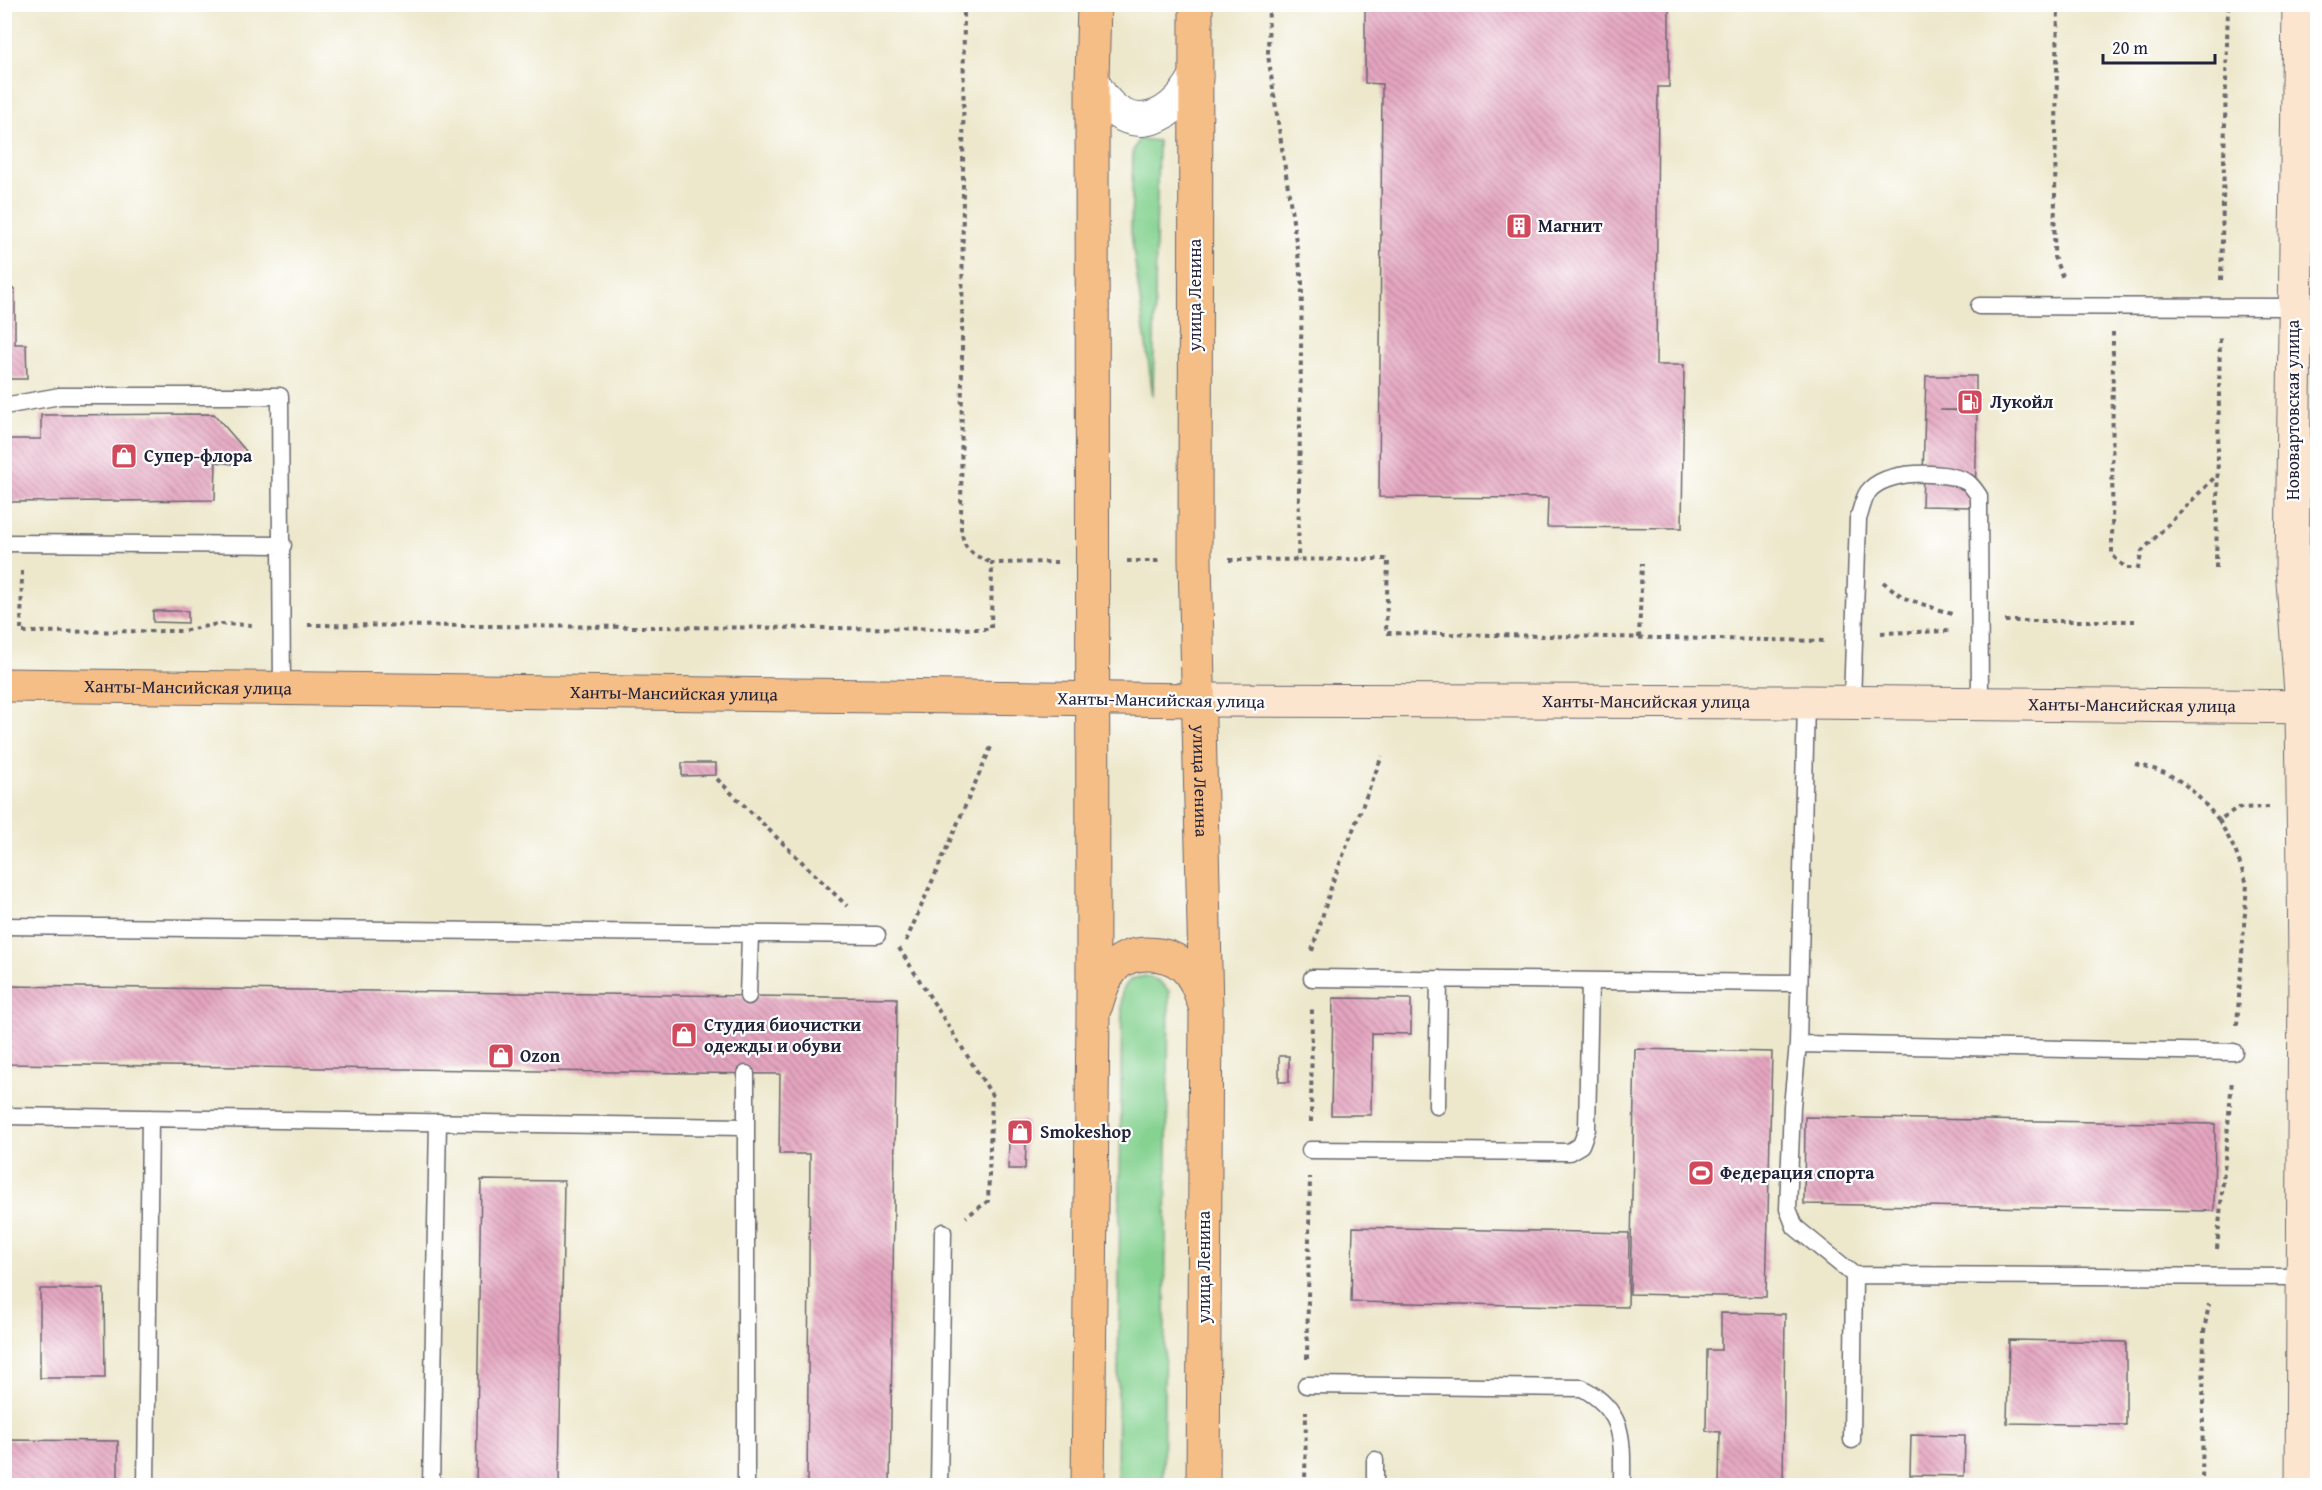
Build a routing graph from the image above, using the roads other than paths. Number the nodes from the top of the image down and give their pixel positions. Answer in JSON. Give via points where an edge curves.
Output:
{"nodes":[{"id":1,"x":1094,"y":4,"type":"edge"},
{"id":2,"x":1196,"y":4,"type":"edge"},
{"id":3,"x":2299,"y":4,"type":"edge"},
{"id":4,"x":2308,"y":68,"type":"edge"},
{"id":5,"x":1196,"y":76,"type":"junction"},
{"id":6,"x":1092,"y":80,"type":"junction"},
{"id":7,"x":1979,"y":306,"type":"dead end"},
{"id":8,"x":2294,"y":307,"type":"junction"},
{"id":9,"x":4,"y":406,"type":"edge"},
{"id":10,"x":4,"y":543,"type":"edge"},
{"id":11,"x":283,"y":545,"type":"junction"},
{"id":12,"x":4,"y":685,"type":"edge"},
{"id":13,"x":282,"y":689,"type":"junction"},
{"id":14,"x":1093,"y":699,"type":"junction"},
{"id":15,"x":1198,"y":700,"type":"junction"},
{"id":16,"x":1806,"y":702,"type":"junction"},
{"id":17,"x":1852,"y":702,"type":"junction"},
{"id":18,"x":1980,"y":703,"type":"junction"},
{"id":19,"x":2310,"y":707,"type":"edge"},
{"id":20,"x":4,"y":926,"type":"edge"},
{"id":21,"x":750,"y":934,"type":"junction"},
{"id":22,"x":877,"y":935,"type":"road end"},
{"id":23,"x":1312,"y":978,"type":"road end"},
{"id":24,"x":1439,"y":979,"type":"junction"},
{"id":25,"x":1590,"y":981,"type":"junction"},
{"id":26,"x":1799,"y":983,"type":"junction"},
{"id":27,"x":748,"y":996,"type":"dead end"},
{"id":28,"x":1206,"y":1007,"type":"junction"},
{"id":29,"x":1093,"y":1014,"type":"junction"},
{"id":30,"x":1798,"y":1044,"type":"junction"},
{"id":31,"x":2234,"y":1052,"type":"road end"},
{"id":32,"x":746,"y":1074,"type":"dead end"},
{"id":33,"x":1437,"y":1106,"type":"dead end"},
{"id":34,"x":4,"y":1116,"type":"edge"},
{"id":35,"x":150,"y":1118,"type":"junction"},
{"id":36,"x":438,"y":1122,"type":"junction"},
{"id":37,"x":745,"y":1127,"type":"junction"},
{"id":38,"x":1310,"y":1150,"type":"road end"},
{"id":39,"x":943,"y":1232,"type":"road end"},
{"id":40,"x":1854,"y":1275,"type":"junction"},
{"id":41,"x":2304,"y":1277,"type":"junction"},
{"id":42,"x":1306,"y":1385,"type":"road end"},
{"id":43,"x":1852,"y":1440,"type":"dead end"},
{"id":44,"x":1375,"y":1460,"type":"dead end"},
{"id":45,"x":146,"y":1485,"type":"edge"},
{"id":46,"x":431,"y":1485,"type":"edge"},
{"id":47,"x":746,"y":1485,"type":"edge"},
{"id":48,"x":939,"y":1485,"type":"edge"},
{"id":49,"x":1088,"y":1485,"type":"edge"},
{"id":50,"x":1203,"y":1485,"type":"edge"},
{"id":51,"x":1375,"y":1485,"type":"edge"},
{"id":52,"x":1622,"y":1485,"type":"edge"},
{"id":53,"x":2302,"y":1485,"type":"edge"}],
"edges":[{"from":1,"to":6,"type":"main road"},
{"from":2,"to":5,"type":"main road","name":"улица Ленина"},
{"from":3,"to":4,"type":"main road","name":"Нововартовская улица"},
{"from":4,"to":8,"type":"main road","name":"Нововартовская улица"},
{"from":5,"to":6,"type":"street","via":[[1172,109],[1134,119],[1120,115],[1103,100]]},
{"from":5,"to":15,"type":"main road","name":"улица Ленина"},
{"from":6,"to":14,"type":"main road"},
{"from":7,"to":8,"type":"lane"},
{"from":8,"to":19,"type":"main road","name":"Нововартовская улица","via":[[2292,568]]},
{"from":9,"to":11,"type":"lane","via":[[60,396],[280,396]]},
{"from":10,"to":11,"type":"lane"},
{"from":11,"to":13,"type":"lane"},
{"from":12,"to":13,"type":"main road","name":"Ханты-Мансийская улица"},
{"from":13,"to":14,"type":"main road","name":"Ханты-Мансийская улица"},
{"from":14,"to":15,"type":"main road","name":"Ханты-Мансийская улица"},
{"from":14,"to":29,"type":"main road"},
{"from":15,"to":16,"type":"main road","name":"Ханты-Мансийская улица"},
{"from":15,"to":28,"type":"main road","name":"улица Ленина"},
{"from":16,"to":17,"type":"main road","name":"Ханты-Мансийская улица"},
{"from":16,"to":26,"type":"lane"},
{"from":17,"to":18,"type":"main road","name":"Ханты-Мансийская улица"},
{"from":17,"to":18,"type":"lane","via":[[1858,519],[1868,492],[1881,481],[1903,474],[1947,476],[1968,483],[1979,496]]},
{"from":18,"to":19,"type":"main road","name":"Ханты-Мансийская улица"},
{"from":19,"to":41,"type":"main road","name":"Нововартовская улица","via":[[2303,806]]},
{"from":20,"to":21,"type":"lane"},
{"from":21,"to":22,"type":"lane"},
{"from":21,"to":27,"type":"lane"},
{"from":23,"to":24,"type":"lane"},
{"from":24,"to":25,"type":"lane"},
{"from":24,"to":33,"type":"lane"},
{"from":25,"to":26,"type":"lane"},
{"from":25,"to":38,"type":"lane","via":[[1587,1129],[1581,1145],[1569,1152]]},
{"from":26,"to":30,"type":"lane"},
{"from":28,"to":29,"type":"main road","via":[[1195,979],[1185,967],[1173,958],[1149,954],[1130,957],[1115,966],[1104,981]]},
{"from":28,"to":50,"type":"main road","name":"улица Ленина"},
{"from":29,"to":49,"type":"main road"},
{"from":30,"to":31,"type":"lane"},
{"from":30,"to":40,"type":"lane","via":[[1788,1209],[1795,1227]]},
{"from":32,"to":37,"type":"lane"},
{"from":34,"to":35,"type":"lane"},
{"from":35,"to":36,"type":"lane"},
{"from":35,"to":45,"type":"lane"},
{"from":36,"to":37,"type":"lane"},
{"from":36,"to":46,"type":"lane"},
{"from":37,"to":47,"type":"lane"},
{"from":39,"to":48,"type":"lane"},
{"from":40,"to":41,"type":"lane"},
{"from":40,"to":43,"type":"lane"},
{"from":41,"to":53,"type":"main road","name":"Нововартовская улица"},
{"from":42,"to":52,"type":"lane","via":[[1582,1388],[1600,1398],[1614,1415],[1622,1439]]},
{"from":44,"to":51,"type":"lane"}]}
